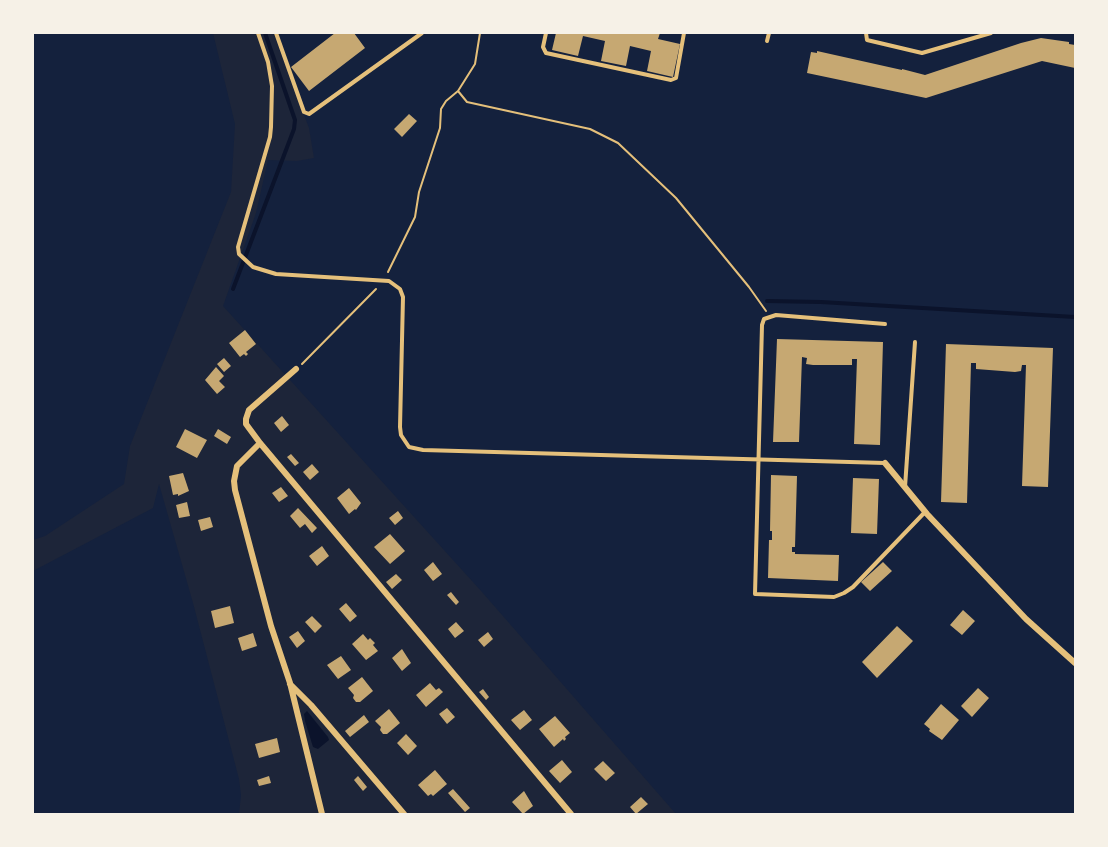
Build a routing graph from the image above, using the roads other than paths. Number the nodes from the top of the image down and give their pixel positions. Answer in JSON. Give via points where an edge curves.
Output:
{"nodes":[{"id":1,"x":258,"y":33,"type":"edge"},
{"id":2,"x":276,"y":33,"type":"edge"},
{"id":3,"x":422,"y":33,"type":"edge"},
{"id":4,"x":546,"y":33,"type":"edge"},
{"id":5,"x":684,"y":33,"type":"edge"},
{"id":6,"x":769,"y":33,"type":"edge"},
{"id":7,"x":866,"y":33,"type":"edge"},
{"id":8,"x":988,"y":33,"type":"edge"},
{"id":9,"x":767,"y":41,"type":"dead end"},
{"id":10,"x":885,"y":324,"type":"dead end"},
{"id":11,"x":915,"y":342,"type":"dead end"},
{"id":12,"x":296,"y":369,"type":"road end"},
{"id":13,"x":260,"y":443,"type":"junction"},
{"id":14,"x":758,"y":460,"type":"junction"},
{"id":15,"x":885,"y":463,"type":"joint"},
{"id":16,"x":905,"y":488,"type":"junction"},
{"id":17,"x":925,"y":512,"type":"junction"},
{"id":18,"x":1075,"y":663,"type":"edge"},
{"id":19,"x":290,"y":684,"type":"junction"},
{"id":20,"x":322,"y":814,"type":"edge"},
{"id":21,"x":404,"y":814,"type":"edge"},
{"id":22,"x":571,"y":814,"type":"edge"}],
"edges":[{"from":1,"to":14,"type":"lane","via":[[272,86],[271,127],[239,254],[253,267],[276,274],[384,280],[394,284],[404,297],[400,427],[409,447]]},
{"from":2,"to":3,"type":"lane","via":[[304,112],[309,114]]},
{"from":4,"to":5,"type":"lane","via":[[546,53],[671,80],[676,78]]},
{"from":6,"to":9,"type":"lane"},
{"from":7,"to":8,"type":"lane","via":[[867,40],[922,53]]},
{"from":10,"to":14,"type":"lane","via":[[769,316],[764,319]]},
{"from":11,"to":16,"type":"lane"},
{"from":12,"to":13,"type":"street","via":[[249,410],[246,424]]},
{"from":13,"to":19,"type":"street","via":[[237,466],[235,490]]},
{"from":13,"to":22,"type":"street"},
{"from":14,"to":15,"type":"lane"},
{"from":14,"to":17,"type":"lane","via":[[754,594],[834,597],[853,587]]},
{"from":15,"to":16,"type":"street"},
{"from":16,"to":17,"type":"street"},
{"from":17,"to":18,"type":"street","via":[[1026,619]]},
{"from":19,"to":20,"type":"street"},
{"from":19,"to":21,"type":"street"}]}
